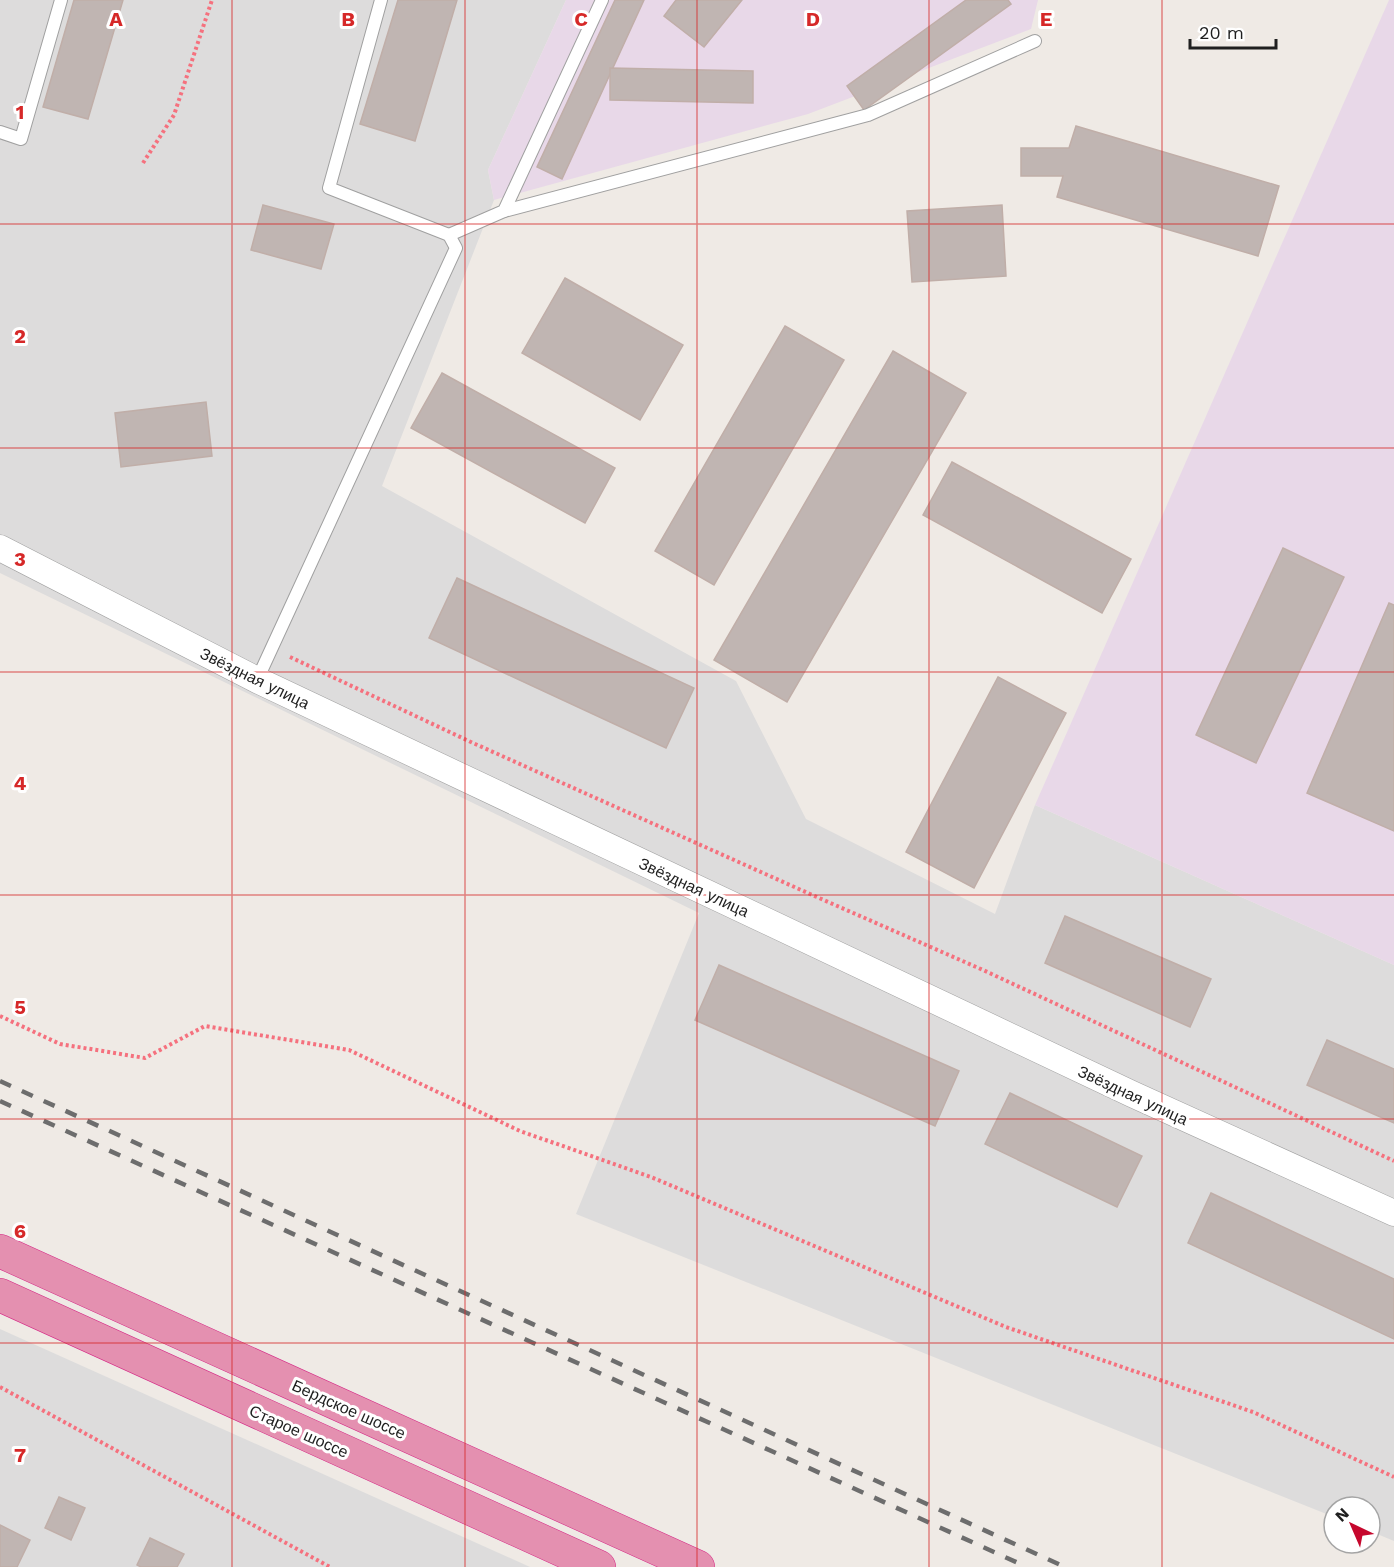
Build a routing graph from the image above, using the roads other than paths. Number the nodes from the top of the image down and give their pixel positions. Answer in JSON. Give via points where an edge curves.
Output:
{"nodes":[{"id":1,"x":61,"y":0,"type":"edge"},
{"id":2,"x":381,"y":0,"type":"edge"},
{"id":3,"x":602,"y":0,"type":"edge"},
{"id":4,"x":1035,"y":41,"type":"dead end"},
{"id":5,"x":0,"y":132,"type":"edge"},
{"id":6,"x":504,"y":211,"type":"junction"},
{"id":7,"x":449,"y":235,"type":"junction"},
{"id":8,"x":0,"y":548,"type":"edge"},
{"id":9,"x":257,"y":680,"type":"junction"},
{"id":10,"x":1394,"y":1213,"type":"edge"},
{"id":11,"x":0,"y":1251,"type":"edge"},
{"id":12,"x":0,"y":1296,"type":"edge"},
{"id":13,"x":599,"y":1567,"type":"edge"},
{"id":14,"x":698,"y":1567,"type":"edge"}],
"edges":[{"from":1,"to":5,"type":"lane","via":[[21,139]]},
{"from":2,"to":7,"type":"lane","via":[[328,188]]},
{"from":3,"to":6,"type":"lane"},
{"from":4,"to":6,"type":"lane","via":[[868,115]]},
{"from":6,"to":7,"type":"lane"},
{"from":7,"to":9,"type":"lane","via":[[456,248],[452,258]]},
{"from":8,"to":9,"type":"street","name":"Звёздная улица"},
{"from":9,"to":10,"type":"street","name":"Звёздная улица","via":[[1132,1095]]},
{"from":11,"to":14,"type":"highway","name":"Бердское шоссе"},
{"from":12,"to":13,"type":"highway","name":"Старое шоссе"}]}
